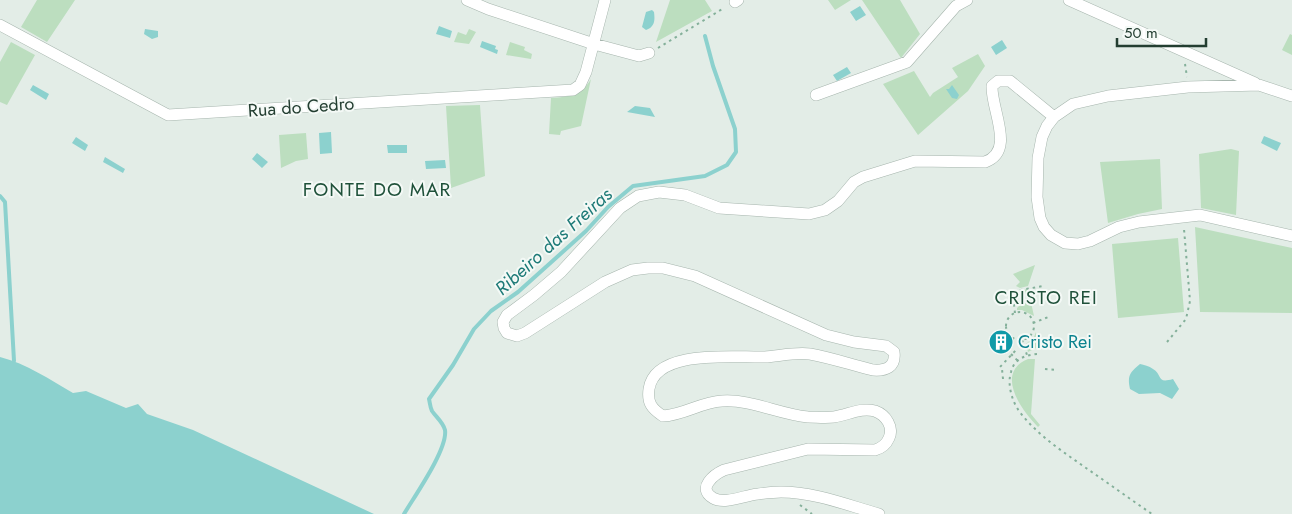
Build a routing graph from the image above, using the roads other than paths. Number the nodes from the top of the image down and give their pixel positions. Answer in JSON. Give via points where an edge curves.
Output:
{"nodes":[{"id":1,"x":467,"y":0,"type":"edge"},
{"id":2,"x":605,"y":0,"type":"edge"},
{"id":3,"x":966,"y":0,"type":"edge"},
{"id":4,"x":1069,"y":0,"type":"edge"},
{"id":5,"x":0,"y":25,"type":"edge"},
{"id":6,"x":594,"y":44,"type":"junction"},
{"id":7,"x":649,"y":53,"type":"road end"},
{"id":8,"x":1259,"y":85,"type":"junction"},
{"id":9,"x":816,"y":96,"type":"dead end"},
{"id":10,"x":1292,"y":96,"type":"edge"},
{"id":11,"x":1054,"y":117,"type":"junction"},
{"id":12,"x":1292,"y":236,"type":"edge"},
{"id":13,"x":879,"y":514,"type":"edge"}],
"edges":[{"from":1,"to":6,"type":"street"},
{"from":2,"to":6,"type":"street"},
{"from":3,"to":9,"type":"street","via":[[956,6],[907,62]]},
{"from":4,"to":8,"type":"street"},
{"from":5,"to":6,"type":"street","name":"Rua do Cedro","via":[[168,115],[573,90],[580,85],[586,72]]},
{"from":6,"to":7,"type":"street","via":[[639,56]]},
{"from":8,"to":10,"type":"street"},
{"from":8,"to":11,"type":"street","via":[[1188,87],[1108,96],[1073,104]]},
{"from":11,"to":12,"type":"street","via":[[1042,137],[1037,197],[1040,218],[1050,235],[1065,243],[1090,241],[1119,227],[1139,222],[1200,214]]},
{"from":11,"to":13,"type":"street","via":[[1010,82],[998,81],[992,86],[992,96],[1001,147],[992,160],[915,161],[863,177],[825,210],[809,214],[718,208],[684,195],[659,192],[638,196],[620,208],[561,272],[507,314],[503,322],[507,333],[517,336],[618,275],[632,270],[663,268],[695,276],[826,335],[886,346],[894,352],[895,358],[892,366],[884,371],[808,354],[686,358],[659,371],[650,384],[648,397],[652,409],[663,416],[720,401],[748,403],[806,417],[833,417],[866,410],[877,412],[890,424],[889,439],[881,448],[808,449],[733,467],[712,476],[707,482],[707,492],[712,498],[724,500],[783,492],[828,499]]}]}
